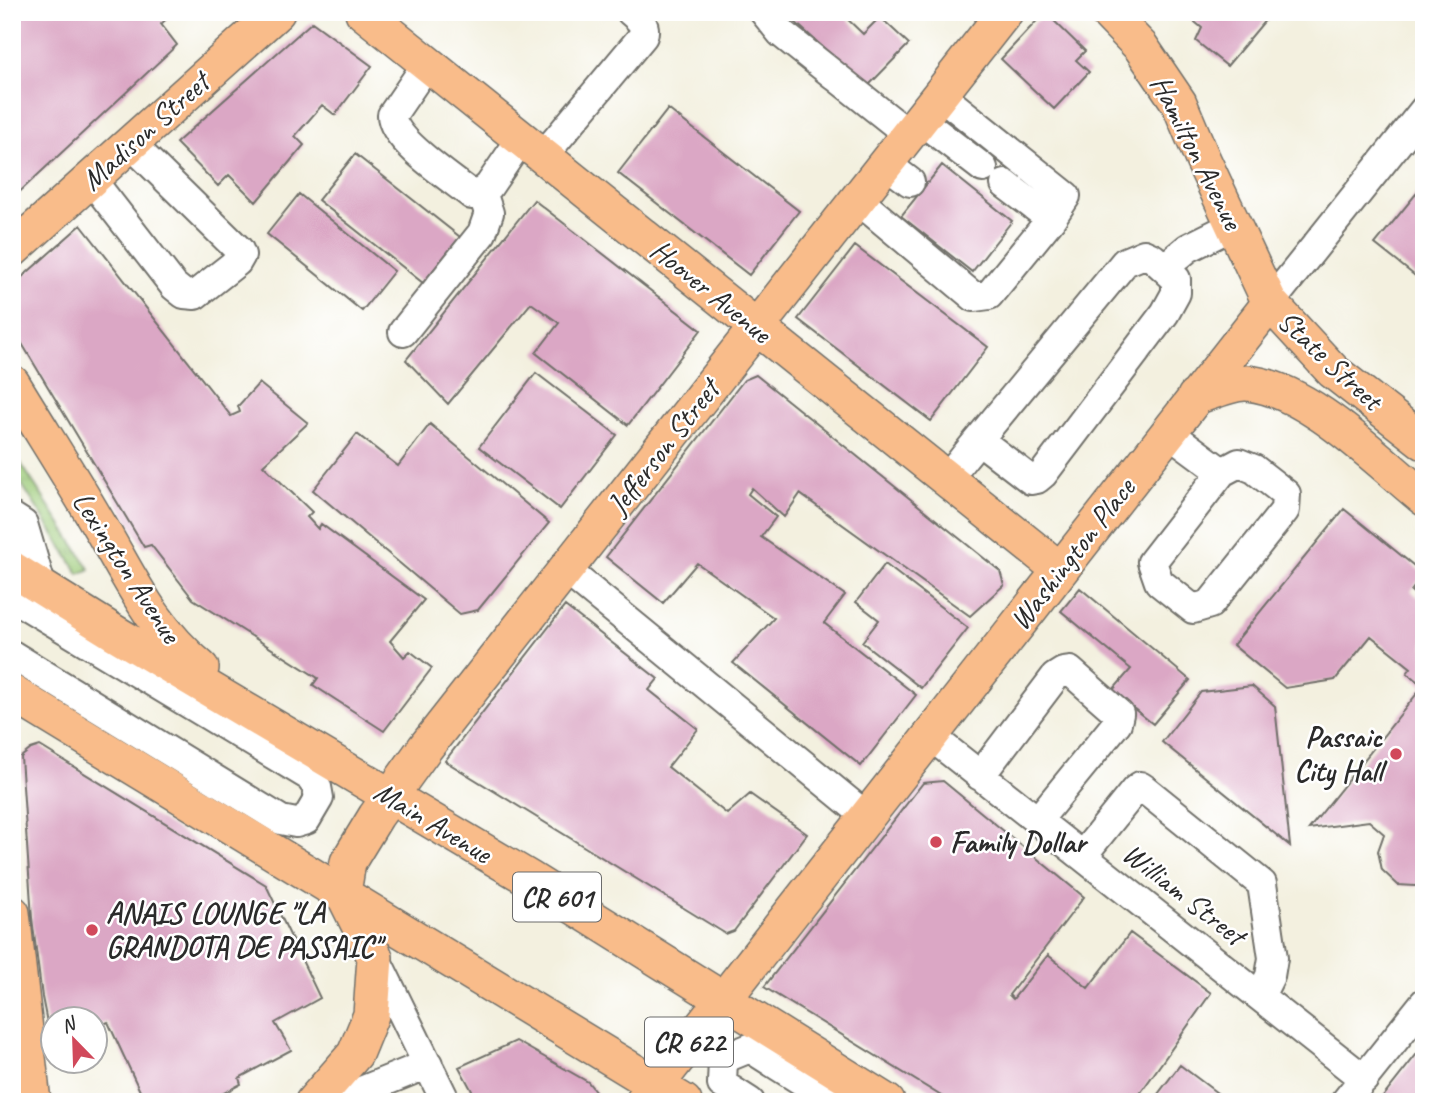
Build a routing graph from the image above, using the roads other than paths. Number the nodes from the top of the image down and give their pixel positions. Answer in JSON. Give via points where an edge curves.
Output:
{"nodes":[{"id":1,"x":277,"y":12,"type":"edge"},
{"id":2,"x":363,"y":12,"type":"edge"},
{"id":3,"x":631,"y":12,"type":"edge"},
{"id":4,"x":764,"y":12,"type":"edge"},
{"id":5,"x":1005,"y":12,"type":"edge"},
{"id":6,"x":1107,"y":12,"type":"edge"},
{"id":7,"x":427,"y":64,"type":"junction"},
{"id":8,"x":1424,"y":110,"type":"edge"},
{"id":9,"x":922,"y":116,"type":"junction"},
{"id":10,"x":131,"y":144,"type":"junction"},
{"id":11,"x":532,"y":148,"type":"junction"},
{"id":12,"x":983,"y":168,"type":"dead end"},
{"id":13,"x":91,"y":179,"type":"junction"},
{"id":14,"x":1006,"y":184,"type":"dead end"},
{"id":15,"x":482,"y":192,"type":"junction"},
{"id":16,"x":857,"y":199,"type":"junction"},
{"id":17,"x":1051,"y":219,"type":"junction"},
{"id":18,"x":1234,"y":225,"type":"junction"},
{"id":19,"x":12,"y":250,"type":"edge"},
{"id":20,"x":1164,"y":268,"type":"junction"},
{"id":21,"x":1270,"y":303,"type":"junction"},
{"id":22,"x":757,"y":327,"type":"junction"},
{"id":23,"x":403,"y":332,"type":"dead end"},
{"id":24,"x":12,"y":383,"type":"edge"},
{"id":25,"x":1195,"y":397,"type":"junction"},
{"id":26,"x":1168,"y":432,"type":"junction"},
{"id":27,"x":979,"y":440,"type":"junction"},
{"id":28,"x":1424,"y":442,"type":"edge"},
{"id":29,"x":1222,"y":472,"type":"junction"},
{"id":30,"x":947,"y":479,"type":"junction"},
{"id":31,"x":1424,"y":498,"type":"edge"},
{"id":32,"x":12,"y":517,"type":"edge"},
{"id":33,"x":12,"y":569,"type":"edge"},
{"id":34,"x":1059,"y":569,"type":"junction"},
{"id":35,"x":566,"y":570,"type":"junction"},
{"id":36,"x":27,"y":593,"type":"edge"},
{"id":37,"x":12,"y":655,"type":"edge"},
{"id":38,"x":12,"y":693,"type":"edge"},
{"id":39,"x":271,"y":725,"type":"junction"},
{"id":40,"x":929,"y":736,"type":"junction"},
{"id":41,"x":298,"y":755,"type":"junction"},
{"id":42,"x":980,"y":776,"type":"junction"},
{"id":43,"x":390,"y":796,"type":"junction"},
{"id":44,"x":866,"y":817,"type":"junction"},
{"id":45,"x":253,"y":821,"type":"junction"},
{"id":46,"x":1037,"y":821,"type":"junction"},
{"id":47,"x":1082,"y":856,"type":"junction"},
{"id":48,"x":343,"y":893,"type":"junction"},
{"id":49,"x":12,"y":913,"type":"edge"},
{"id":50,"x":375,"y":957,"type":"junction"},
{"id":51,"x":1260,"y":996,"type":"junction"},
{"id":52,"x":722,"y":1000,"type":"junction"},
{"id":53,"x":1424,"y":1003,"type":"edge"},
{"id":54,"x":784,"y":1054,"type":"junction"},
{"id":55,"x":428,"y":1064,"type":"junction"},
{"id":56,"x":1364,"y":1079,"type":"junction"},
{"id":57,"x":661,"y":1096,"type":"edge"},
{"id":58,"x":33,"y":1102,"type":"edge"},
{"id":59,"x":313,"y":1102,"type":"edge"},
{"id":60,"x":334,"y":1102,"type":"edge"},
{"id":61,"x":446,"y":1102,"type":"edge"},
{"id":62,"x":750,"y":1102,"type":"edge"},
{"id":63,"x":835,"y":1102,"type":"edge"},
{"id":64,"x":887,"y":1102,"type":"edge"},
{"id":65,"x":1345,"y":1102,"type":"edge"}],
"edges":[{"from":1,"to":10,"type":"main road","name":"Madison Street"},
{"from":2,"to":7,"type":"main road","name":"Hoover Avenue"},
{"from":3,"to":11,"type":"street","via":[[643,24],[643,36]]},
{"from":4,"to":9,"type":"street","via":[[780,33]]},
{"from":5,"to":9,"type":"main road","name":"Jefferson Street"},
{"from":6,"to":18,"type":"main road","name":"Hamilton Avenue","via":[[1141,47],[1180,103]]},
{"from":7,"to":11,"type":"main road","name":"Hoover Avenue"},
{"from":7,"to":15,"type":"street","via":[[392,115],[392,123],[401,138],[472,195]]},
{"from":8,"to":21,"type":"street","name":"Washington Place"},
{"from":9,"to":12,"type":"street"},
{"from":9,"to":16,"type":"main road","name":"Jefferson Street","via":[[897,173]]},
{"from":9,"to":17,"type":"street","via":[[1066,196]]},
{"from":10,"to":13,"type":"main road","name":"Madison Street"},
{"from":10,"to":13,"type":"street","via":[[239,250],[237,262],[195,295],[184,294]]},
{"from":11,"to":15,"type":"street"},
{"from":11,"to":22,"type":"main road","name":"Hoover Avenue"},
{"from":13,"to":19,"type":"main road","name":"Madison Street"},
{"from":14,"to":17,"type":"street"},
{"from":15,"to":23,"type":"street","via":[[489,213],[482,233]]},
{"from":16,"to":17,"type":"street","via":[[974,296],[989,295]]},
{"from":16,"to":22,"type":"main road","name":"Jefferson Street"},
{"from":18,"to":20,"type":"street","via":[[1188,248]]},
{"from":18,"to":21,"type":"main road","name":"Hamilton Avenue"},
{"from":20,"to":27,"type":"street","via":[[1144,254],[1125,262]]},
{"from":20,"to":27,"type":"street","via":[[1176,279],[1176,293],[1165,313],[1043,474],[1031,480]]},
{"from":21,"to":25,"type":"main road","name":"Washington Place"},
{"from":21,"to":28,"type":"main road","name":"State Street","via":[[1333,371]]},
{"from":22,"to":30,"type":"main road","name":"Hoover Avenue"},
{"from":22,"to":35,"type":"main road","name":"Jefferson Street"},
{"from":24,"to":39,"type":"main road","name":"Lexington Avenue","via":[[153,619],[182,652]]},
{"from":25,"to":26,"type":"main road","name":"Washington Place"},
{"from":25,"to":31,"type":"main road","name":"State Street","via":[[1244,383],[1284,392],[1326,418]]},
{"from":26,"to":29,"type":"street"},
{"from":26,"to":34,"type":"main road","name":"Washington Place"},
{"from":27,"to":30,"type":"street"},
{"from":29,"to":29,"type":"street","via":[[1239,464],[1254,469],[1286,494],[1285,510],[1210,604],[1193,609],[1159,582],[1152,562]]},
{"from":30,"to":34,"type":"main road","name":"Hoover Avenue"},
{"from":32,"to":36,"type":"street","via":[[23,524]]},
{"from":33,"to":36,"type":"main road","name":"Main Avenue","number":"CR 601"},
{"from":34,"to":40,"type":"main road","name":"Washington Place"},
{"from":35,"to":43,"type":"main road","name":"Jefferson Street"},
{"from":35,"to":44,"type":"street"},
{"from":36,"to":39,"type":"main road","name":"Main Avenue","number":"CR 601"},
{"from":36,"to":41,"type":"street"},
{"from":37,"to":45,"type":"street"},
{"from":38,"to":45,"type":"main road"},
{"from":39,"to":41,"type":"main road","name":"Main Avenue","number":"CR 601"},
{"from":40,"to":42,"type":"street","name":"William Street"},
{"from":40,"to":44,"type":"main road","name":"Washington Place"},
{"from":41,"to":43,"type":"main road","name":"Main Avenue","number":"CR 601"},
{"from":41,"to":45,"type":"street","via":[[320,797],[306,820]]},
{"from":42,"to":46,"type":"street","name":"William Street"},
{"from":42,"to":46,"type":"street","via":[[1055,677],[1070,671],[1119,714],[1117,723]]},
{"from":43,"to":48,"type":"main road","name":"Jefferson Street","via":[[348,862]]},
{"from":43,"to":52,"type":"main road","name":"Main Avenue","number":"CR 601"},
{"from":44,"to":52,"type":"main road","name":"Washington Place"},
{"from":45,"to":48,"type":"main road"},
{"from":46,"to":47,"type":"street","name":"William Street"},
{"from":47,"to":51,"type":"street","name":"William Street"},
{"from":47,"to":51,"type":"street","via":[[1135,790],[1143,788],[1262,884],[1273,958]]},
{"from":48,"to":50,"type":"main road"},
{"from":48,"to":57,"type":"main road"},
{"from":49,"to":58,"type":"main road"},
{"from":50,"to":55,"type":"street"},
{"from":50,"to":59,"type":"main road","via":[[371,1015],[355,1054]]},
{"from":51,"to":56,"type":"street","name":"William Street"},
{"from":52,"to":54,"type":"main road","name":"Main Avenue","number":"CR 601"},
{"from":52,"to":57,"type":"main road","number":"CR 622"},
{"from":53,"to":56,"type":"street"},
{"from":54,"to":62,"type":"street","via":[[750,1048],[723,1059],[722,1084]]},
{"from":54,"to":63,"type":"street"},
{"from":54,"to":64,"type":"main road","name":"Main Avenue","number":"CR 601"},
{"from":55,"to":60,"type":"street"},
{"from":55,"to":61,"type":"street"},
{"from":56,"to":65,"type":"street"}]}
